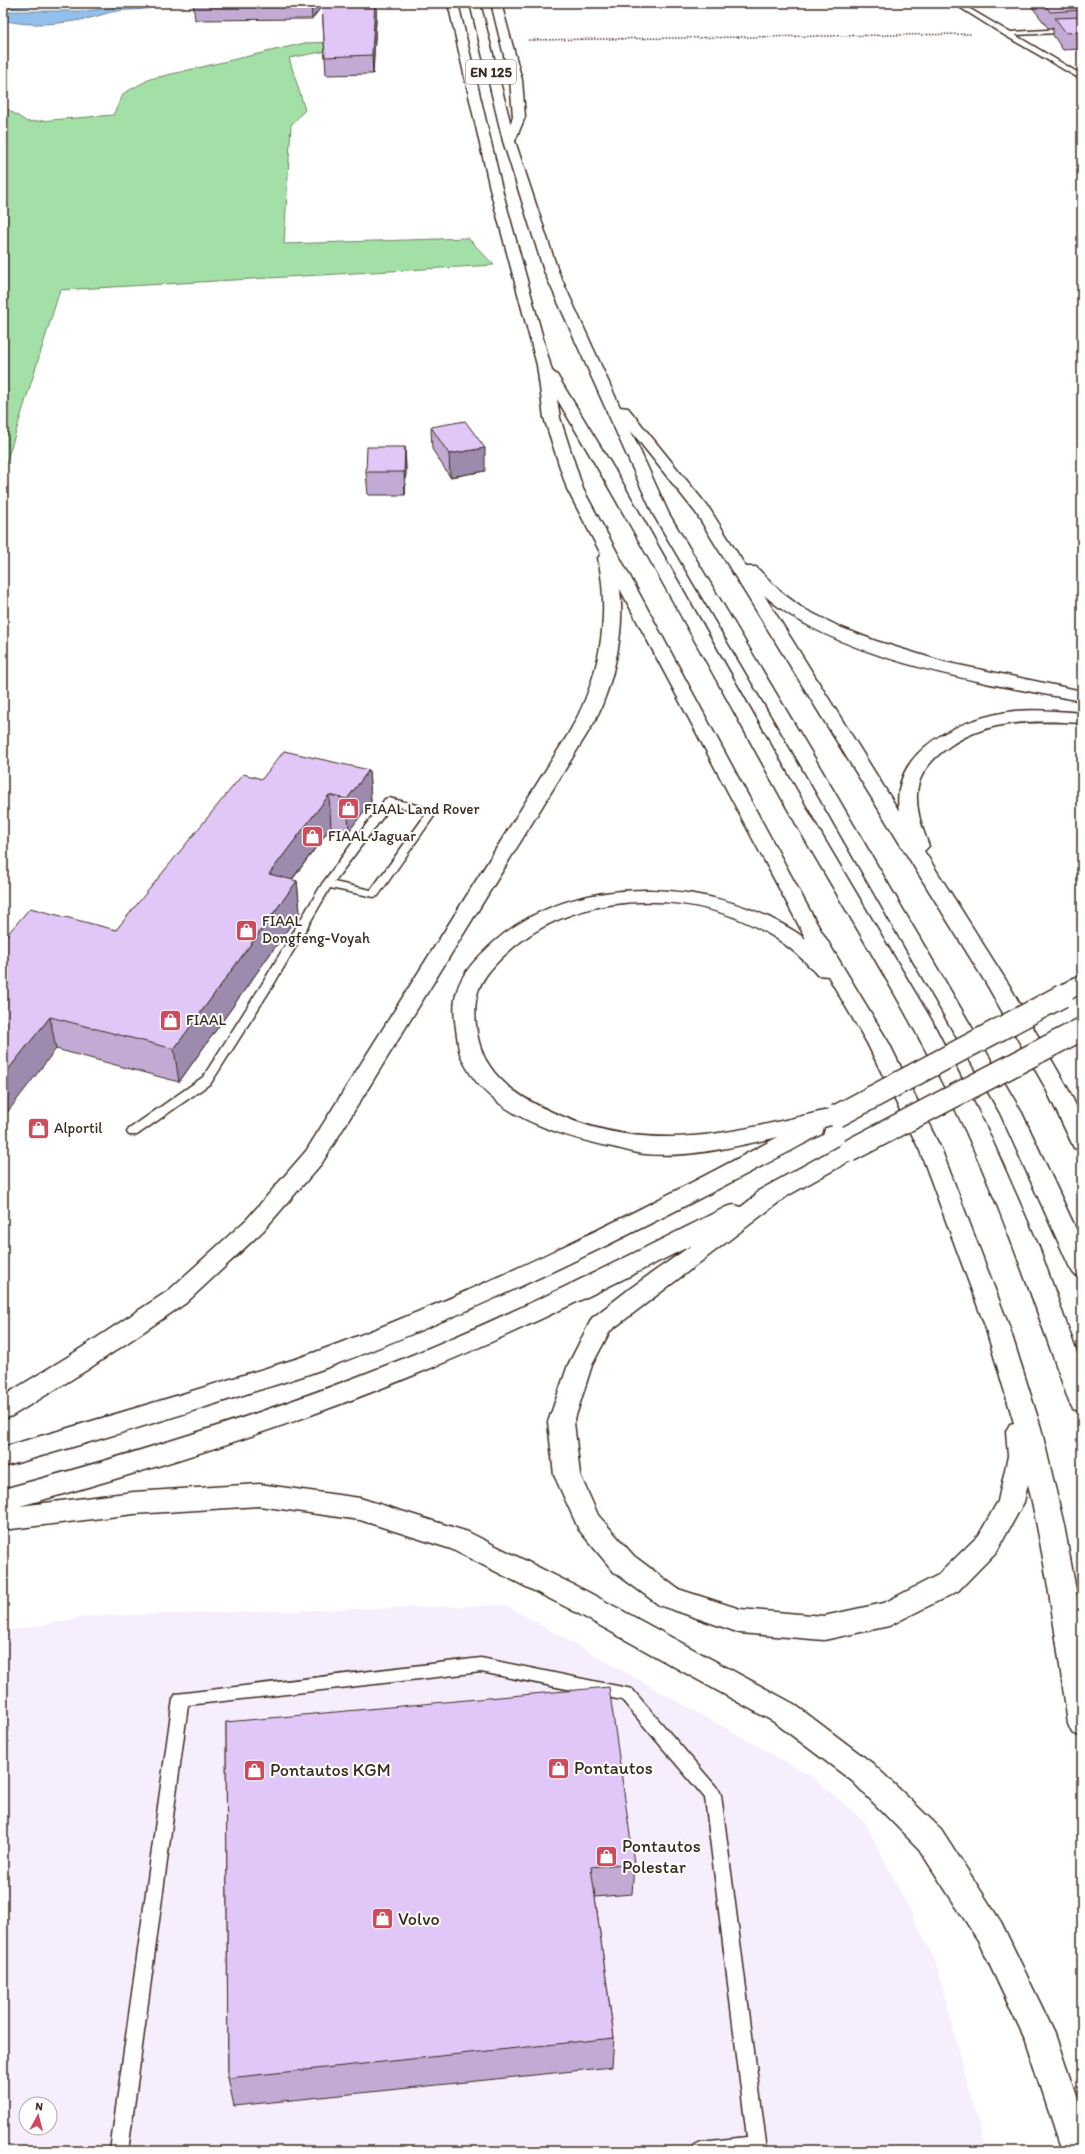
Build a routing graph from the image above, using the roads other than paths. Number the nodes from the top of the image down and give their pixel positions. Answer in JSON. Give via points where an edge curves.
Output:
{"nodes":[{"id":1,"x":453,"y":3,"type":"edge"},
{"id":2,"x":475,"y":3,"type":"edge"},
{"id":3,"x":496,"y":3,"type":"edge"},
{"id":4,"x":956,"y":3,"type":"edge"},
{"id":5,"x":1082,"y":30,"type":"edge"},
{"id":6,"x":1006,"y":34,"type":"junction"},
{"id":7,"x":1082,"y":78,"type":"edge"},
{"id":8,"x":509,"y":140,"type":"junction"},
{"id":9,"x":544,"y":365,"type":"junction"},
{"id":10,"x":601,"y":384,"type":"junction"},
{"id":11,"x":703,"y":511,"type":"junction"},
{"id":12,"x":599,"y":535,"type":"junction"},
{"id":13,"x":1082,"y":696,"type":"edge"},
{"id":14,"x":1082,"y":718,"type":"edge"},
{"id":15,"x":933,"y":882,"type":"junction"},
{"id":16,"x":327,"y":884,"type":"junction"},
{"id":17,"x":1082,"y":982,"type":"edge"},
{"id":18,"x":1082,"y":986,"type":"edge"},
{"id":19,"x":1062,"y":996,"type":"junction"},
{"id":20,"x":1082,"y":1029,"type":"edge"},
{"id":21,"x":878,"y":1043,"type":"junction"},
{"id":22,"x":1056,"y":1087,"type":"junction"},
{"id":23,"x":837,"y":1116,"type":"junction"},
{"id":24,"x":1082,"y":1126,"type":"edge"},
{"id":25,"x":133,"y":1132,"type":"dead end"},
{"id":26,"x":1082,"y":1142,"type":"edge"},
{"id":27,"x":780,"y":1190,"type":"junction"},
{"id":28,"x":1082,"y":1268,"type":"edge"},
{"id":29,"x":1013,"y":1379,"type":"junction"},
{"id":30,"x":1082,"y":1402,"type":"edge"},
{"id":31,"x":3,"y":1409,"type":"edge"},
{"id":32,"x":3,"y":1457,"type":"edge"},
{"id":33,"x":3,"y":1500,"type":"edge"},
{"id":34,"x":3,"y":1519,"type":"edge"},
{"id":35,"x":1082,"y":1724,"type":"edge"},
{"id":36,"x":758,"y":2148,"type":"edge"},
{"id":37,"x":119,"y":2151,"type":"edge"},
{"id":38,"x":702,"y":2151,"type":"edge"},
{"id":39,"x":1078,"y":2151,"type":"edge"}],
"edges":[{"from":1,"to":9,"type":"main road","number":"EN 125","via":[[497,193]]},
{"from":2,"to":8,"type":"main road","number":"EN 125"},
{"from":3,"to":8,"type":"main road","via":[[516,80],[519,117]]},
{"from":4,"to":6,"type":"lane"},
{"from":5,"to":6,"type":"lane"},
{"from":6,"to":7,"type":"lane"},
{"from":8,"to":10,"type":"main road","number":"EN 125","via":[[551,271]]},
{"from":9,"to":12,"type":"main road","via":[[552,418],[564,457],[575,489]]},
{"from":9,"to":30,"type":"main road","via":[[614,482],[813,836],[921,1021],[976,1131],[1027,1247]]},
{"from":10,"to":11,"type":"main road"},
{"from":10,"to":28,"type":"main road","via":[[661,514],[1011,1113]]},
{"from":11,"to":13,"type":"main road","via":[[766,589],[802,615],[857,640],[922,662]]},
{"from":11,"to":15,"type":"main road"},
{"from":12,"to":21,"type":"main road","via":[[806,922]]},
{"from":12,"to":31,"type":"main road","via":[[608,566],[611,627],[604,667],[593,705],[558,766],[314,1156],[255,1225],[177,1297]]},
{"from":14,"to":15,"type":"main road","via":[[1040,715],[1012,717],[970,726],[937,745],[919,764],[909,786],[909,809],[914,835]]},
{"from":15,"to":22,"type":"main road","via":[[998,986]]},
{"from":16,"to":16,"type":"lane","via":[[389,801],[432,812],[374,894]]},
{"from":16,"to":25,"type":"lane","via":[[207,1080]]},
{"from":17,"to":19,"type":"main road"},
{"from":18,"to":19,"type":"main road"},
{"from":19,"to":23,"type":"main road","bridge":true},
{"from":20,"to":27,"type":"main road","bridge":true},
{"from":21,"to":23,"type":"main road","via":[[816,958],[787,935],[746,914],[696,901],[649,896],[600,901],[558,912],[518,933],[488,960],[467,990],[465,1020],[472,1056],[496,1088],[530,1112],[583,1133],[645,1146],[701,1144]]},
{"from":21,"to":29,"type":"main road","via":[[931,1151],[997,1326]]},
{"from":22,"to":24,"type":"main road"},
{"from":22,"to":26,"type":"main road"},
{"from":23,"to":32,"type":"main road","via":[[674,1203],[573,1253],[459,1304],[321,1360],[175,1408]]},
{"from":27,"to":29,"type":"main road","via":[[687,1262],[641,1292],[601,1325],[580,1365],[561,1422],[567,1475],[588,1522],[624,1564],[669,1597],[740,1620],[824,1628],[889,1614],[948,1583],[988,1543],[1011,1502],[1021,1456]]},
{"from":27,"to":33,"type":"main road","via":[[555,1303],[409,1367],[270,1420],[97,1474]]},
{"from":29,"to":35,"type":"main road","via":[[1028,1428],[1051,1525]]},
{"from":34,"to":39,"type":"main road","via":[[134,1503],[260,1495],[360,1509],[459,1540],[578,1600],[784,1713],[862,1772],[930,1839],[990,1932],[1039,2034]]},
{"from":36,"to":37,"type":"lane","via":[[713,1795],[626,1694],[480,1665],[181,1700]]},
{"from":36,"to":38,"type":"lane"}]}
